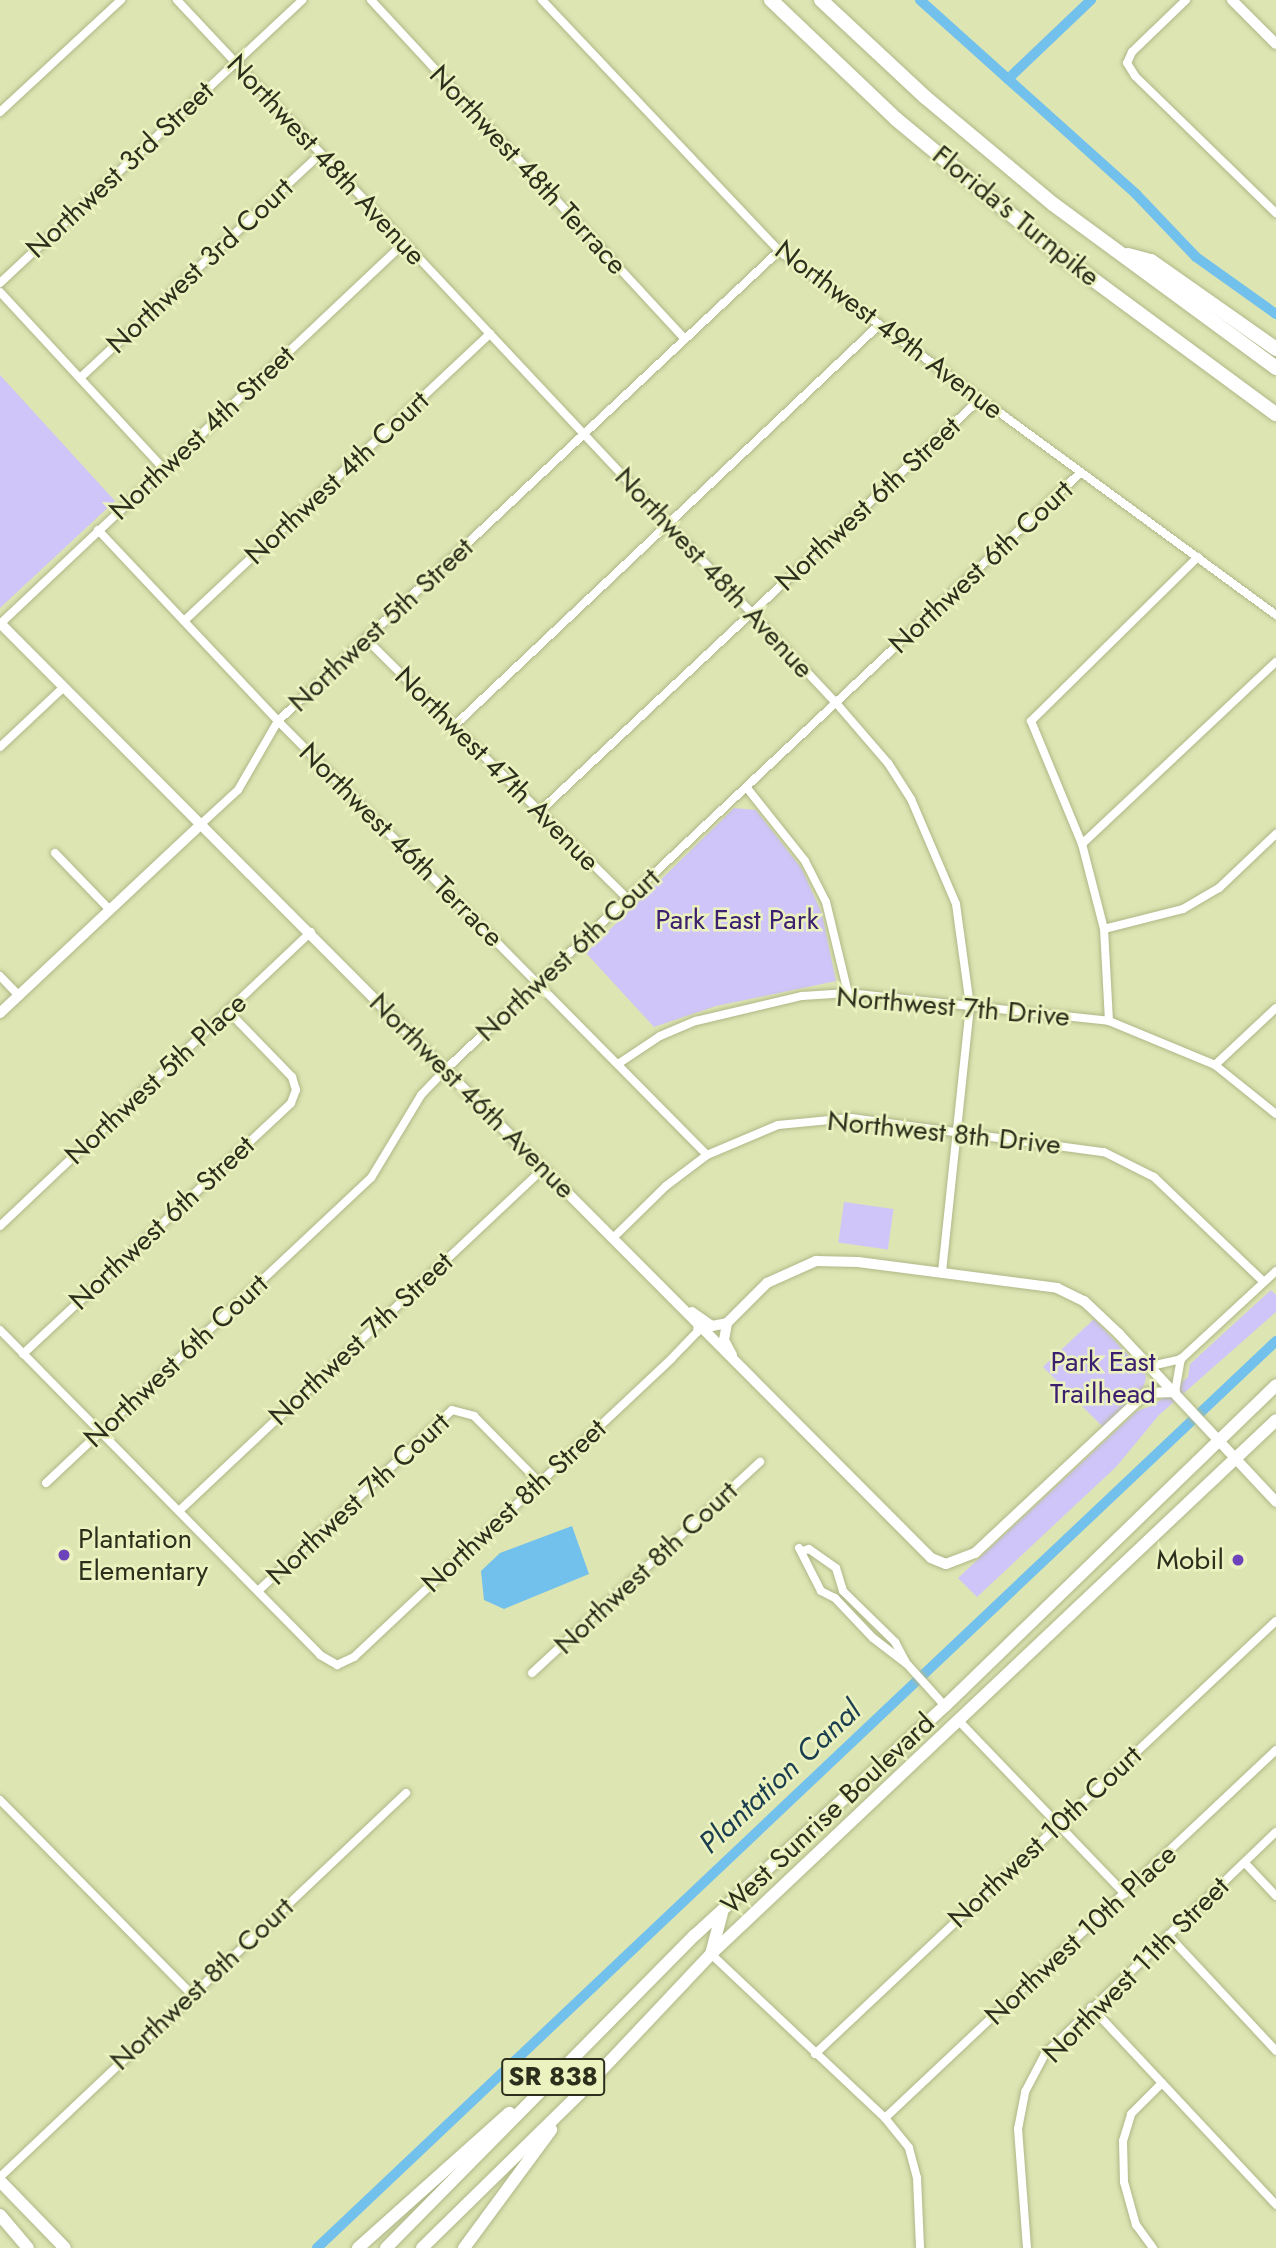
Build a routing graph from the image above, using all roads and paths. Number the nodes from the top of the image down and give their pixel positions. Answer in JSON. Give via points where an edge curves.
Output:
{"nodes":[{"id":1,"x":121,"y":0,"type":"edge"},
{"id":2,"x":177,"y":0,"type":"edge"},
{"id":3,"x":302,"y":0,"type":"edge"},
{"id":4,"x":372,"y":0,"type":"edge"},
{"id":5,"x":541,"y":0,"type":"edge"},
{"id":6,"x":771,"y":0,"type":"edge"},
{"id":7,"x":821,"y":0,"type":"edge"},
{"id":8,"x":1186,"y":0,"type":"edge"},
{"id":9,"x":1232,"y":0,"type":"edge"},
{"id":10,"x":1276,"y":44,"type":"edge"},
{"id":11,"x":235,"y":63,"type":"junction"},
{"id":12,"x":0,"y":112,"type":"edge"},
{"id":13,"x":320,"y":154,"type":"junction"},
{"id":14,"x":1276,"y":213,"type":"edge"},
{"id":15,"x":404,"y":243,"type":"junction"},
{"id":16,"x":779,"y":251,"type":"junction"},
{"id":17,"x":1118,"y":252,"type":"junction"},
{"id":18,"x":0,"y":283,"type":"edge"},
{"id":19,"x":0,"y":292,"type":"edge"},
{"id":20,"x":879,"y":325,"type":"junction"},
{"id":21,"x":490,"y":334,"type":"junction"},
{"id":22,"x":685,"y":339,"type":"junction"},
{"id":23,"x":1276,"y":349,"type":"edge"},
{"id":24,"x":1276,"y":368,"type":"edge"},
{"id":25,"x":80,"y":378,"type":"junction"},
{"id":26,"x":981,"y":398,"type":"junction"},
{"id":27,"x":1276,"y":414,"type":"edge"},
{"id":28,"x":584,"y":434,"type":"junction"},
{"id":29,"x":164,"y":469,"type":"junction"},
{"id":30,"x":1080,"y":473,"type":"junction"},
{"id":31,"x":669,"y":524,"type":"junction"},
{"id":32,"x":98,"y":530,"type":"junction"},
{"id":33,"x":1198,"y":557,"type":"junction"},
{"id":34,"x":752,"y":613,"type":"junction"},
{"id":35,"x":1276,"y":615,"type":"edge"},
{"id":36,"x":184,"y":621,"type":"junction"},
{"id":37,"x":0,"y":624,"type":"edge"},
{"id":38,"x":366,"y":639,"type":"junction"},
{"id":39,"x":1276,"y":662,"type":"edge"},
{"id":40,"x":64,"y":687,"type":"junction"},
{"id":41,"x":837,"y":704,"type":"junction"},
{"id":42,"x":278,"y":721,"type":"junction"},
{"id":43,"x":454,"y":726,"type":"junction"},
{"id":44,"x":0,"y":747,"type":"edge"},
{"id":45,"x":747,"y":788,"type":"junction"},
{"id":46,"x":540,"y":811,"type":"junction"},
{"id":47,"x":201,"y":824,"type":"junction"},
{"id":48,"x":1276,"y":834,"type":"edge"},
{"id":49,"x":1082,"y":844,"type":"junction"},
{"id":50,"x":55,"y":853,"type":"dead end"},
{"id":51,"x":628,"y":899,"type":"junction"},
{"id":52,"x":110,"y":909,"type":"junction"},
{"id":53,"x":1104,"y":929,"type":"junction"},
{"id":54,"x":312,"y":932,"type":"junction"},
{"id":55,"x":0,"y":976,"type":"edge"},
{"id":56,"x":539,"y":984,"type":"junction"},
{"id":57,"x":848,"y":993,"type":"junction"},
{"id":58,"x":19,"y":996,"type":"junction"},
{"id":59,"x":971,"y":1006,"type":"junction"},
{"id":60,"x":1276,"y":1008,"type":"edge"},
{"id":61,"x":228,"y":1011,"type":"junction"},
{"id":62,"x":0,"y":1013,"type":"edge"},
{"id":63,"x":1109,"y":1021,"type":"junction"},
{"id":64,"x":618,"y":1064,"type":"junction"},
{"id":65,"x":1216,"y":1065,"type":"junction"},
{"id":66,"x":445,"y":1070,"type":"junction"},
{"id":67,"x":1276,"y":1114,"type":"edge"},
{"id":68,"x":960,"y":1132,"type":"junction"},
{"id":69,"x":707,"y":1155,"type":"junction"},
{"id":70,"x":544,"y":1168,"type":"junction"},
{"id":71,"x":0,"y":1226,"type":"edge"},
{"id":72,"x":613,"y":1238,"type":"junction"},
{"id":73,"x":1276,"y":1271,"type":"edge"},
{"id":74,"x":942,"y":1272,"type":"junction"},
{"id":75,"x":1264,"y":1282,"type":"junction"},
{"id":76,"x":698,"y":1322,"type":"junction"},
{"id":77,"x":727,"y":1323,"type":"junction"},
{"id":78,"x":0,"y":1330,"type":"edge"},
{"id":79,"x":713,"y":1341,"type":"junction"},
{"id":80,"x":687,"y":1342,"type":"junction"},
{"id":81,"x":23,"y":1354,"type":"junction"},
{"id":82,"x":734,"y":1358,"type":"junction"},
{"id":83,"x":1181,"y":1359,"type":"junction"},
{"id":84,"x":1150,"y":1366,"type":"junction"},
{"id":85,"x":1276,"y":1385,"type":"edge"},
{"id":86,"x":1146,"y":1393,"type":"junction"},
{"id":87,"x":1176,"y":1393,"type":"junction"},
{"id":88,"x":1276,"y":1420,"type":"edge"},
{"id":89,"x":100,"y":1432,"type":"junction"},
{"id":90,"x":1219,"y":1439,"type":"junction"},
{"id":91,"x":1235,"y":1459,"type":"junction"},
{"id":92,"x":760,"y":1462,"type":"dead end"},
{"id":93,"x":539,"y":1482,"type":"junction"},
{"id":94,"x":46,"y":1483,"type":"dead end"},
{"id":95,"x":1276,"y":1502,"type":"edge"},
{"id":96,"x":178,"y":1511,"type":"junction"},
{"id":97,"x":822,"y":1562,"type":"junction"},
{"id":98,"x":810,"y":1573,"type":"junction"},
{"id":99,"x":258,"y":1591,"type":"junction"},
{"id":100,"x":1276,"y":1621,"type":"edge"},
{"id":101,"x":908,"y":1665,"type":"junction"},
{"id":102,"x":532,"y":1673,"type":"dead end"},
{"id":103,"x":964,"y":1687,"type":"junction"},
{"id":104,"x":945,"y":1706,"type":"junction"},
{"id":105,"x":958,"y":1720,"type":"junction"},
{"id":106,"x":943,"y":1733,"type":"junction"},
{"id":107,"x":1276,"y":1750,"type":"edge"},
{"id":108,"x":406,"y":1793,"type":"dead end"},
{"id":109,"x":0,"y":1800,"type":"edge"},
{"id":110,"x":1060,"y":1822,"type":"junction"},
{"id":111,"x":1276,"y":1832,"type":"edge"},
{"id":112,"x":1245,"y":1863,"type":"junction"},
{"id":113,"x":1125,"y":1894,"type":"junction"},
{"id":114,"x":1276,"y":1896,"type":"edge"},
{"id":115,"x":723,"y":1910,"type":"junction"},
{"id":116,"x":1168,"y":1935,"type":"junction"},
{"id":117,"x":712,"y":1954,"type":"junction"},
{"id":118,"x":191,"y":1994,"type":"junction"},
{"id":119,"x":1091,"y":2007,"type":"junction"},
{"id":120,"x":1276,"y":2051,"type":"edge"},
{"id":121,"x":815,"y":2054,"type":"junction"},
{"id":122,"x":560,"y":2070,"type":"junction"},
{"id":123,"x":1161,"y":2083,"type":"junction"},
{"id":124,"x":579,"y":2094,"type":"junction"},
{"id":125,"x":886,"y":2118,"type":"junction"},
{"id":126,"x":0,"y":2179,"type":"edge"},
{"id":127,"x":1276,"y":2205,"type":"edge"},
{"id":128,"x":0,"y":2215,"type":"edge"},
{"id":129,"x":28,"y":2248,"type":"edge"},
{"id":130,"x":65,"y":2248,"type":"edge"},
{"id":131,"x":358,"y":2248,"type":"edge"},
{"id":132,"x":386,"y":2248,"type":"edge"},
{"id":133,"x":422,"y":2248,"type":"edge"},
{"id":134,"x":464,"y":2248,"type":"edge"},
{"id":135,"x":920,"y":2248,"type":"edge"},
{"id":136,"x":1027,"y":2248,"type":"edge"},
{"id":137,"x":1153,"y":2248,"type":"edge"}],
"edges":[{"from":1,"to":12,"type":"street"},
{"from":2,"to":11,"type":"street","name":"Northwest 48th Avenue"},
{"from":3,"to":11,"type":"street","name":"Northwest 3rd Street"},
{"from":4,"to":22,"type":"street","name":"Northwest 48th Terrace"},
{"from":5,"to":16,"type":"street","name":"Northwest 49th Avenue"},
{"from":6,"to":27,"type":"highway","name":"Florida's Turnpike","via":[[895,119],[1019,221]]},
{"from":7,"to":17,"type":"highway","name":"Florida's Turnpike","via":[[925,97]]},
{"from":8,"to":14,"type":"street","via":[[1132,52],[1127,63]]},
{"from":9,"to":10,"type":"street"},
{"from":11,"to":13,"type":"street","name":"Northwest 48th Avenue"},
{"from":11,"to":18,"type":"street","name":"Northwest 3rd Street"},
{"from":13,"to":15,"type":"street","name":"Northwest 48th Avenue"},
{"from":13,"to":25,"type":"street","name":"Northwest 3rd Court"},
{"from":15,"to":21,"type":"street","name":"Northwest 48th Avenue"},
{"from":15,"to":29,"type":"street","name":"Northwest 4th Street"},
{"from":16,"to":20,"type":"street","name":"Northwest 49th Avenue"},
{"from":16,"to":22,"type":"street","name":"Northwest 5th Street"},
{"from":17,"to":23,"type":"highway","via":[[1151,261]]},
{"from":17,"to":24,"type":"highway","name":"Florida's Turnpike"},
{"from":19,"to":25,"type":"street"},
{"from":20,"to":26,"type":"street","name":"Northwest 49th Avenue"},
{"from":20,"to":31,"type":"street"},
{"from":21,"to":28,"type":"street","name":"Northwest 48th Avenue"},
{"from":21,"to":36,"type":"street","name":"Northwest 4th Court"},
{"from":22,"to":28,"type":"street","name":"Northwest 5th Street"},
{"from":25,"to":29,"type":"street"},
{"from":26,"to":30,"type":"street","name":"Northwest 49th Avenue"},
{"from":26,"to":34,"type":"street","name":"Northwest 6th Street"},
{"from":28,"to":31,"type":"street","name":"Northwest 48th Avenue"},
{"from":28,"to":38,"type":"street","name":"Northwest 5th Street"},
{"from":29,"to":32,"type":"street","name":"Northwest 4th Street"},
{"from":30,"to":33,"type":"street","name":"Northwest 49th Avenue"},
{"from":30,"to":41,"type":"street","name":"Northwest 6th Court"},
{"from":31,"to":34,"type":"street","name":"Northwest 48th Avenue"},
{"from":31,"to":43,"type":"street"},
{"from":32,"to":36,"type":"street","name":"Northwest 46th Terrace"},
{"from":32,"to":37,"type":"street","name":"Northwest 4th Street"},
{"from":33,"to":35,"type":"street","name":"Northwest 49th Avenue"},
{"from":33,"to":49,"type":"street","via":[[1031,721]]},
{"from":34,"to":41,"type":"street","name":"Northwest 48th Avenue"},
{"from":34,"to":46,"type":"street","name":"Northwest 6th Street"},
{"from":36,"to":42,"type":"street","name":"Northwest 46th Terrace"},
{"from":37,"to":40,"type":"street","name":"Northwest 46th Avenue"},
{"from":38,"to":42,"type":"street","name":"Northwest 5th Street"},
{"from":38,"to":43,"type":"street","name":"Northwest 47th Avenue"},
{"from":39,"to":49,"type":"street"},
{"from":40,"to":44,"type":"street"},
{"from":40,"to":47,"type":"street","name":"Northwest 46th Avenue"},
{"from":41,"to":45,"type":"street","name":"Northwest 6th Court"},
{"from":41,"to":59,"type":"street","name":"Northwest 48th Avenue","via":[[888,763],[928,834],[956,904]]},
{"from":42,"to":47,"type":"street","name":"Northwest 5th Street","via":[[238,790]]},
{"from":42,"to":56,"type":"street","name":"Northwest 46th Terrace"},
{"from":43,"to":46,"type":"street","name":"Northwest 47th Avenue"},
{"from":45,"to":51,"type":"street","name":"Northwest 6th Court"},
{"from":45,"to":57,"type":"street","via":[[805,861],[826,902]]},
{"from":46,"to":51,"type":"street","name":"Northwest 47th Avenue"},
{"from":47,"to":52,"type":"street","name":"Northwest 5th Street"},
{"from":47,"to":54,"type":"street","name":"Northwest 46th Avenue"},
{"from":48,"to":53,"type":"street","via":[[1219,888],[1183,909]]},
{"from":49,"to":53,"type":"street"},
{"from":50,"to":52,"type":"street"},
{"from":51,"to":56,"type":"street","name":"Northwest 6th Court"},
{"from":52,"to":58,"type":"street","name":"Northwest 5th Street"},
{"from":53,"to":63,"type":"street"},
{"from":54,"to":61,"type":"street","name":"Northwest 5th Place"},
{"from":54,"to":66,"type":"street","name":"Northwest 46th Avenue"},
{"from":55,"to":58,"type":"street"},
{"from":56,"to":64,"type":"street","name":"Northwest 46th Terrace"},
{"from":56,"to":66,"type":"street","name":"Northwest 6th Court"},
{"from":57,"to":59,"type":"street","name":"Northwest 7th Drive"},
{"from":57,"to":64,"type":"street","name":"Northwest 7th Drive","via":[[802,996],[695,1021],[660,1036]]},
{"from":58,"to":62,"type":"street","name":"Northwest 5th Street"},
{"from":59,"to":63,"type":"street","name":"Northwest 7th Drive"},
{"from":59,"to":68,"type":"street","name":"Northwest 48th Avenue"},
{"from":60,"to":65,"type":"street"},
{"from":61,"to":71,"type":"street","name":"Northwest 5th Place"},
{"from":61,"to":81,"type":"street","name":"Northwest 6th Street","via":[[292,1077],[296,1090],[291,1103]]},
{"from":63,"to":65,"type":"street","name":"Northwest 7th Drive"},
{"from":64,"to":69,"type":"street","name":"Northwest 46th Terrace"},
{"from":65,"to":67,"type":"street","name":"Northwest 7th Drive"},
{"from":66,"to":70,"type":"street","name":"Northwest 46th Avenue"},
{"from":66,"to":89,"type":"street","name":"Northwest 6th Court","via":[[421,1095],[371,1178]]},
{"from":68,"to":69,"type":"street","name":"Northwest 8th Drive","via":[[817,1118],[778,1125]]},
{"from":68,"to":74,"type":"street","name":"Northwest 48th Avenue"},
{"from":68,"to":75,"type":"street","name":"Northwest 8th Drive","via":[[1104,1152],[1154,1177]]},
{"from":69,"to":72,"type":"street","name":"Northwest 8th Drive","via":[[666,1186]]},
{"from":70,"to":72,"type":"street","name":"Northwest 46th Avenue"},
{"from":70,"to":96,"type":"street","name":"Northwest 7th Street"},
{"from":72,"to":76,"type":"street","name":"Northwest 46th Avenue"},
{"from":73,"to":75,"type":"street"},
{"from":74,"to":77,"type":"street","via":[[816,1261],[767,1283]]},
{"from":74,"to":84,"type":"street","via":[[1057,1288],[1084,1301]]},
{"from":75,"to":83,"type":"street"},
{"from":76,"to":77,"type":"street","via":[[712,1326]]},
{"from":76,"to":79,"type":"street"},
{"from":76,"to":80,"type":"street","name":"Northwest 8th Street"},
{"from":77,"to":82,"type":"street","via":[[724,1340]]},
{"from":78,"to":81,"type":"street"},
{"from":79,"to":80,"type":"street","via":[[699,1337]]},
{"from":79,"to":82,"type":"street"},
{"from":80,"to":93,"type":"street","name":"Northwest 8th Street"},
{"from":81,"to":89,"type":"street"},
{"from":82,"to":86,"type":"street","via":[[931,1558],[946,1564],[975,1553]]},
{"from":83,"to":84,"type":"street"},
{"from":83,"to":87,"type":"street"},
{"from":84,"to":86,"type":"street"},
{"from":84,"to":87,"type":"street"},
{"from":85,"to":90,"type":"main road","name":"West Sunrise Boulevard","number":"SR 838"},
{"from":86,"to":87,"type":"street"},
{"from":87,"to":90,"type":"street"},
{"from":88,"to":91,"type":"main road","name":"West Sunrise Boulevard","number":"SR 838"},
{"from":89,"to":94,"type":"street","name":"Northwest 6th Court"},
{"from":89,"to":96,"type":"street"},
{"from":90,"to":91,"type":"street"},
{"from":90,"to":103,"type":"main road","name":"West Sunrise Boulevard","number":"SR 838"},
{"from":91,"to":95,"type":"street"},
{"from":91,"to":105,"type":"main road","name":"West Sunrise Boulevard","number":"SR 838"},
{"from":92,"to":102,"type":"street","name":"Northwest 8th Court"},
{"from":93,"to":99,"type":"street","name":"Northwest 7th Court","via":[[474,1416],[458,1409],[444,1415]]},
{"from":93,"to":99,"type":"street","name":"Northwest 8th Street","via":[[354,1657],[337,1665],[320,1655]]},
{"from":96,"to":99,"type":"street"},
{"from":97,"to":98,"type":"street"},
{"from":97,"to":98,"type":"street","via":[[808,1549],[800,1550]]},
{"from":97,"to":101,"type":"street","via":[[836,1568],[843,1591],[895,1642]]},
{"from":98,"to":101,"type":"street","via":[[821,1591],[835,1598],[873,1638]]},
{"from":100,"to":110,"type":"street","name":"Northwest 10th Court"},
{"from":101,"to":104,"type":"street"},
{"from":103,"to":104,"type":"main road","name":"West Sunrise Boulevard","number":"SR 838"},
{"from":103,"to":105,"type":"main road"},
{"from":104,"to":106,"type":"main road","via":[[949,1717]]},
{"from":104,"to":115,"type":"main road","name":"West Sunrise Boulevard","number":"SR 838"},
{"from":105,"to":106,"type":"main road","name":"West Sunrise Boulevard","number":"SR 838"},
{"from":105,"to":110,"type":"street","via":[[1038,1808]]},
{"from":106,"to":117,"type":"main road","name":"West Sunrise Boulevard","number":"SR 838"},
{"from":107,"to":113,"type":"street","name":"Northwest 10th Place"},
{"from":108,"to":118,"type":"street","name":"Northwest 8th Court"},
{"from":109,"to":118,"type":"street"},
{"from":110,"to":113,"type":"street"},
{"from":110,"to":121,"type":"street","name":"Northwest 10th Court"},
{"from":111,"to":112,"type":"street","name":"Northwest 11th Street"},
{"from":112,"to":114,"type":"street"},
{"from":112,"to":116,"type":"street","name":"Northwest 11th Street"},
{"from":113,"to":125,"type":"street","name":"Northwest 10th Place"},
{"from":115,"to":117,"type":"main road"},
{"from":115,"to":122,"type":"main road","name":"West Sunrise Boulevard","number":"SR 838"},
{"from":116,"to":119,"type":"street","name":"Northwest 11th Street"},
{"from":116,"to":120,"type":"street"},
{"from":117,"to":121,"type":"street"},
{"from":117,"to":124,"type":"main road","name":"West Sunrise Boulevard","number":"SR 838"},
{"from":118,"to":126,"type":"street","name":"Northwest 8th Court"},
{"from":119,"to":123,"type":"street"},
{"from":119,"to":136,"type":"street","name":"Northwest 11th Street","via":[[1045,2054],[1025,2092],[1018,2130]]},
{"from":121,"to":125,"type":"street"},
{"from":122,"to":131,"type":"main road","via":[[424,2184]]},
{"from":122,"to":132,"type":"main road","name":"West Sunrise Boulevard","number":"SR 838"},
{"from":123,"to":127,"type":"street"},
{"from":123,"to":137,"type":"street","via":[[1131,2114],[1123,2141],[1124,2182],[1136,2225]]},
{"from":124,"to":133,"type":"main road","name":"West Sunrise Boulevard","number":"SR 838"},
{"from":124,"to":134,"type":"main road"},
{"from":125,"to":135,"type":"street","via":[[909,2148],[917,2178]]},
{"from":126,"to":130,"type":"main road"},
{"from":128,"to":129,"type":"main road"}]}
